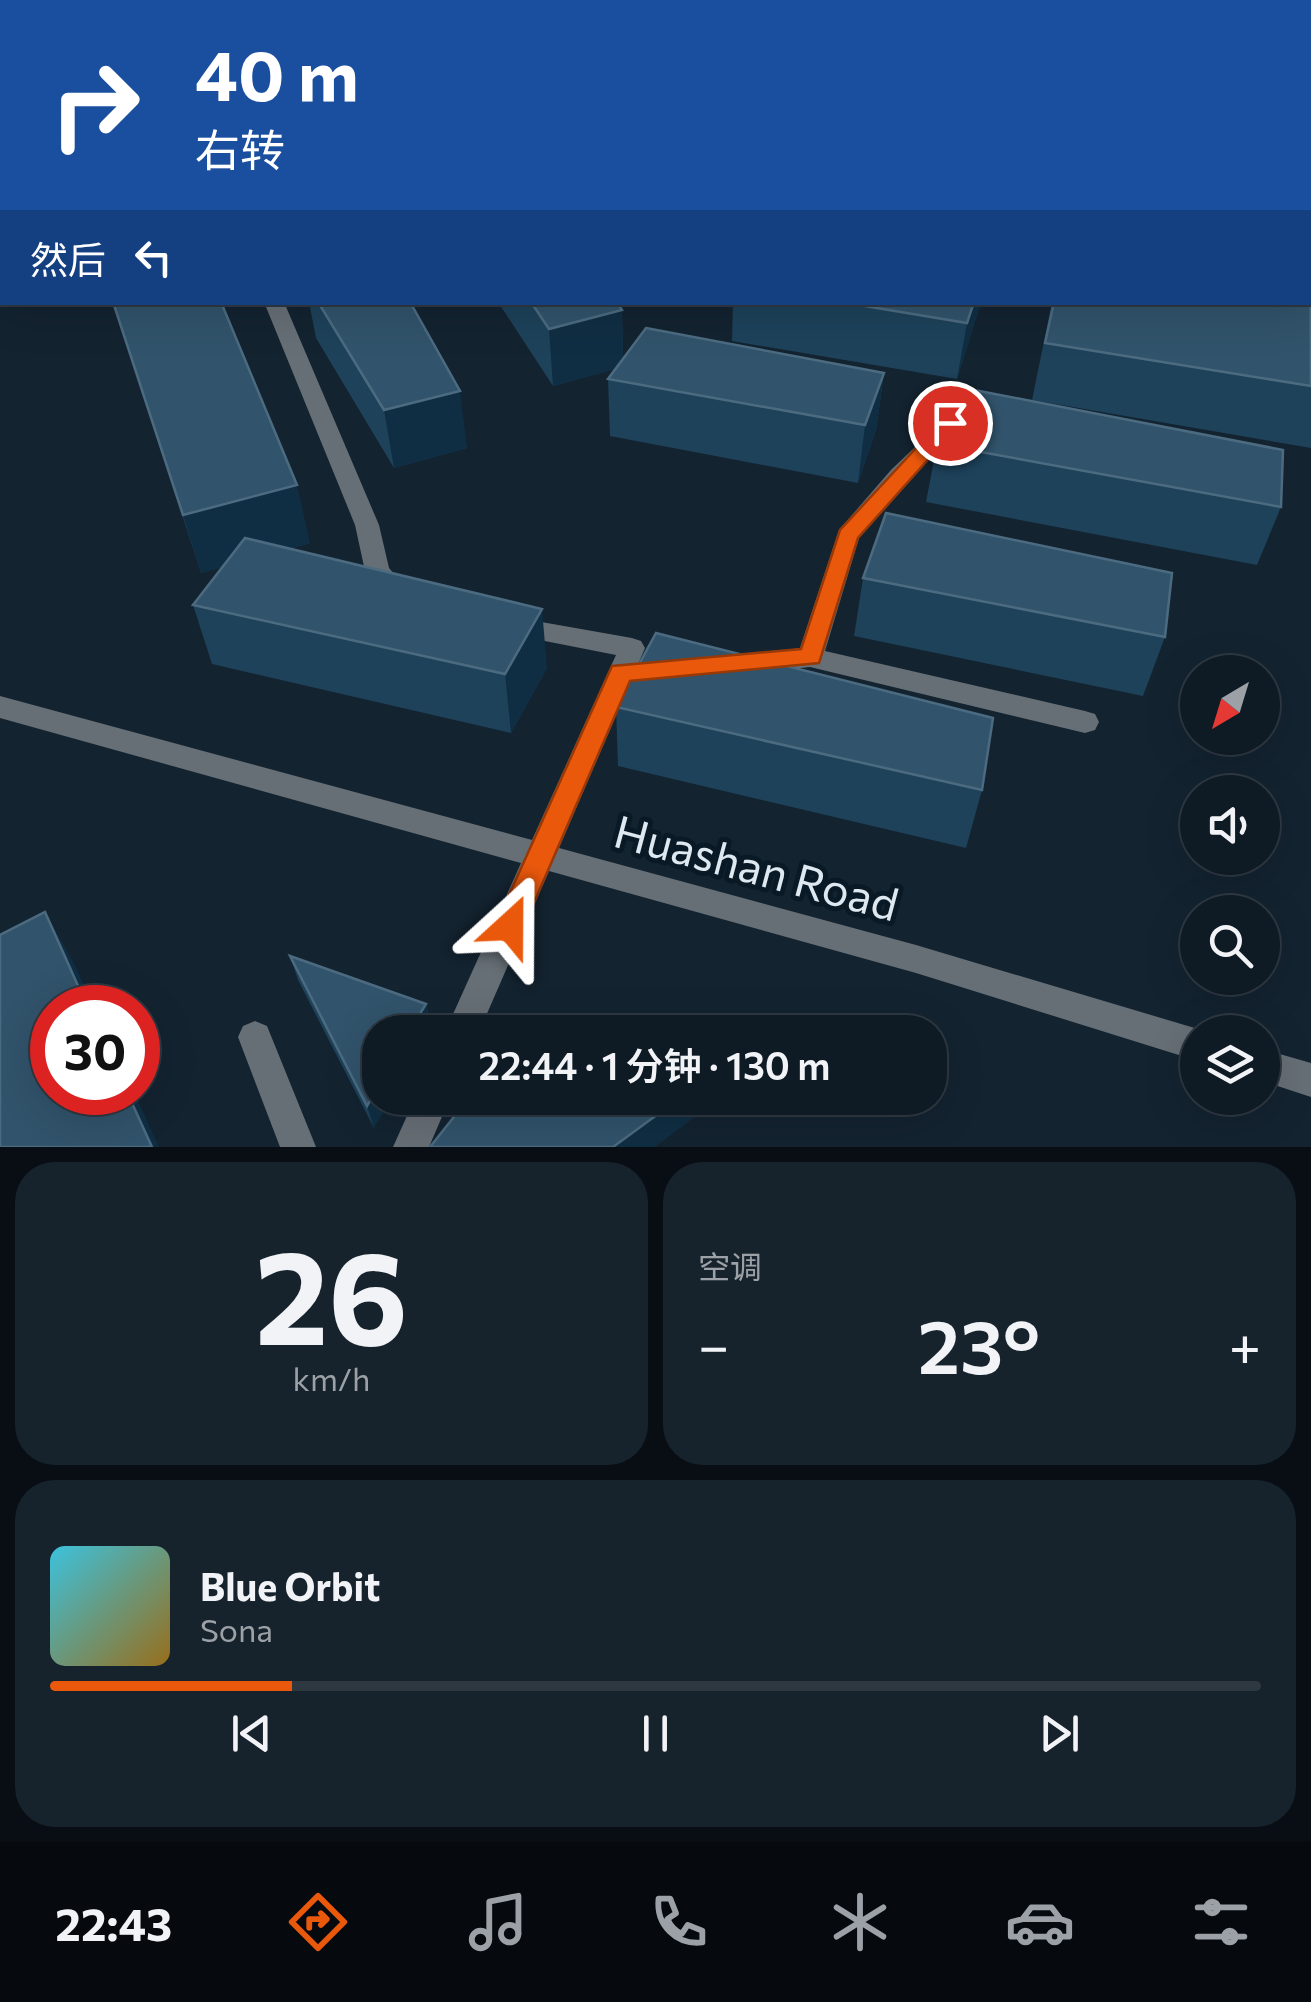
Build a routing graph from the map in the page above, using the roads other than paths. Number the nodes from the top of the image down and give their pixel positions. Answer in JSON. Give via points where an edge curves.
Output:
{"nodes":[{"id":1,"x":275,"y":305,"type":"edge"},
{"id":2,"x":988,"y":395,"type":"edge"},
{"id":3,"x":424,"y":608,"type":"edge"},
{"id":4,"x":480,"y":619,"type":"edge"},
{"id":5,"x":810,"y":657,"type":"junction"},
{"id":6,"x":708,"y":666,"type":"edge"},
{"id":7,"x":654,"y":669,"type":"edge"},
{"id":8,"x":621,"y":673,"type":"junction"},
{"id":9,"x":0,"y":707,"type":"edge"},
{"id":10,"x":1084,"y":722,"type":"dead end"},
{"id":11,"x":541,"y":855,"type":"junction"},
{"id":12,"x":470,"y":1015,"type":"edge"},
{"id":13,"x":255,"y":1037,"type":"dead end"},
{"id":14,"x":1180,"y":1040,"type":"edge"},
{"id":15,"x":1280,"y":1071,"type":"edge"},
{"id":16,"x":1311,"y":1080,"type":"edge"},
{"id":17,"x":425,"y":1115,"type":"edge"},
{"id":18,"x":298,"y":1147,"type":"edge"},
{"id":19,"x":411,"y":1147,"type":"edge"}],
"edges":[{"from":1,"to":3,"type":"street","via":[[367,525],[377,571],[394,592]]},
{"from":2,"to":5,"type":"street","via":[[950,423],[848,536]]},
{"from":4,"to":8,"type":"street","via":[[632,648]]},
{"from":5,"to":6,"type":"street"},
{"from":5,"to":10,"type":"street"},
{"from":7,"to":8,"type":"street"},
{"from":8,"to":11,"type":"street"},
{"from":9,"to":11,"type":"street","name":"Huashan Road"},
{"from":11,"to":12,"type":"street"},
{"from":11,"to":14,"type":"street","name":"Huashan Road"},
{"from":13,"to":18,"type":"street"},
{"from":15,"to":16,"type":"street"},
{"from":17,"to":19,"type":"street"}]}
